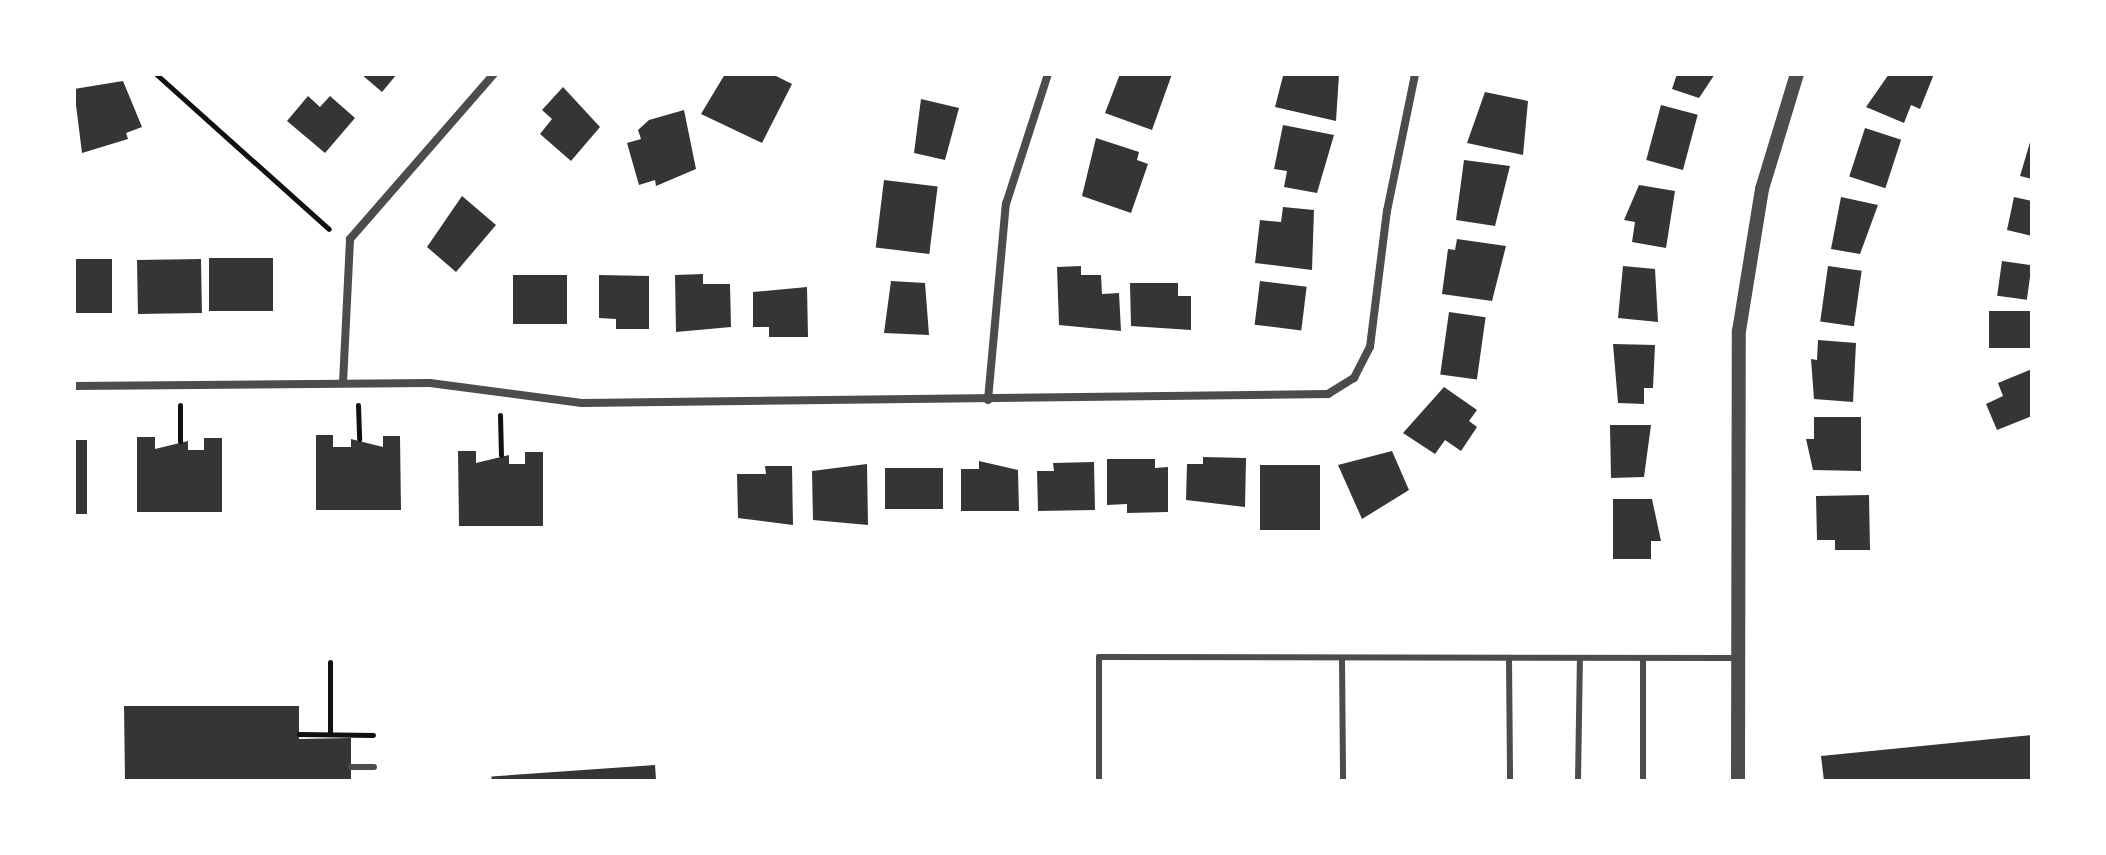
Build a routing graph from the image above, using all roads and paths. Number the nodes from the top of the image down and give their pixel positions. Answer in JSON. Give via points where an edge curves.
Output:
{"nodes":[{"id":1,"x":156,"y":74,"type":"edge"},
{"id":2,"x":494,"y":74,"type":"edge"},
{"id":3,"x":1048,"y":74,"type":"edge"},
{"id":4,"x":1415,"y":74,"type":"edge"},
{"id":5,"x":1797,"y":74,"type":"edge"},
{"id":6,"x":329,"y":229,"type":"dead end"},
{"id":7,"x":343,"y":383,"type":"junction"},
{"id":8,"x":74,"y":386,"type":"edge"},
{"id":9,"x":988,"y":400,"type":"junction"},
{"id":10,"x":180,"y":405,"type":"dead end"},
{"id":11,"x":358,"y":405,"type":"dead end"},
{"id":12,"x":500,"y":415,"type":"dead end"},
{"id":13,"x":359,"y":439,"type":"dead end"},
{"id":14,"x":180,"y":441,"type":"dead end"},
{"id":15,"x":501,"y":455,"type":"dead end"},
{"id":16,"x":1342,"y":658,"type":"junction"},
{"id":17,"x":1509,"y":658,"type":"junction"},
{"id":18,"x":1580,"y":658,"type":"junction"},
{"id":19,"x":1643,"y":658,"type":"junction"},
{"id":20,"x":1736,"y":658,"type":"junction"},
{"id":21,"x":330,"y":662,"type":"dead end"},
{"id":22,"x":299,"y":734,"type":"dead end"},
{"id":23,"x":330,"y":734,"type":"junction"},
{"id":24,"x":373,"y":735,"type":"dead end"},
{"id":25,"x":351,"y":767,"type":"dead end"},
{"id":26,"x":374,"y":767,"type":"dead end"},
{"id":27,"x":1099,"y":781,"type":"edge"},
{"id":28,"x":1343,"y":781,"type":"edge"},
{"id":29,"x":1510,"y":781,"type":"edge"},
{"id":30,"x":1578,"y":781,"type":"edge"},
{"id":31,"x":1643,"y":781,"type":"edge"},
{"id":32,"x":1738,"y":781,"type":"edge"}],
"edges":[{"from":1,"to":6,"type":"path"},
{"from":2,"to":7,"type":"street","via":[[350,239]]},
{"from":3,"to":9,"type":"street","via":[[1006,204]]},
{"from":4,"to":9,"type":"street","via":[[1387,211],[1370,347],[1347,385],[1301,398]]},
{"from":5,"to":20,"type":"street","via":[[1762,189],[1742,303]]},
{"from":7,"to":8,"type":"street"},
{"from":7,"to":9,"type":"street","via":[[430,383],[582,403]]},
{"from":10,"to":14,"type":"path"},
{"from":11,"to":13,"type":"path"},
{"from":12,"to":15,"type":"path"},
{"from":16,"to":17,"type":"lane"},
{"from":16,"to":27,"type":"lane","via":[[1099,657]]},
{"from":16,"to":28,"type":"lane"},
{"from":17,"to":18,"type":"lane"},
{"from":17,"to":29,"type":"lane"},
{"from":18,"to":19,"type":"lane"},
{"from":18,"to":30,"type":"lane"},
{"from":19,"to":20,"type":"lane"},
{"from":19,"to":31,"type":"lane"},
{"from":20,"to":32,"type":"street"},
{"from":21,"to":23,"type":"path"},
{"from":22,"to":23,"type":"path"},
{"from":23,"to":24,"type":"path"},
{"from":25,"to":26,"type":"lane"}]}
